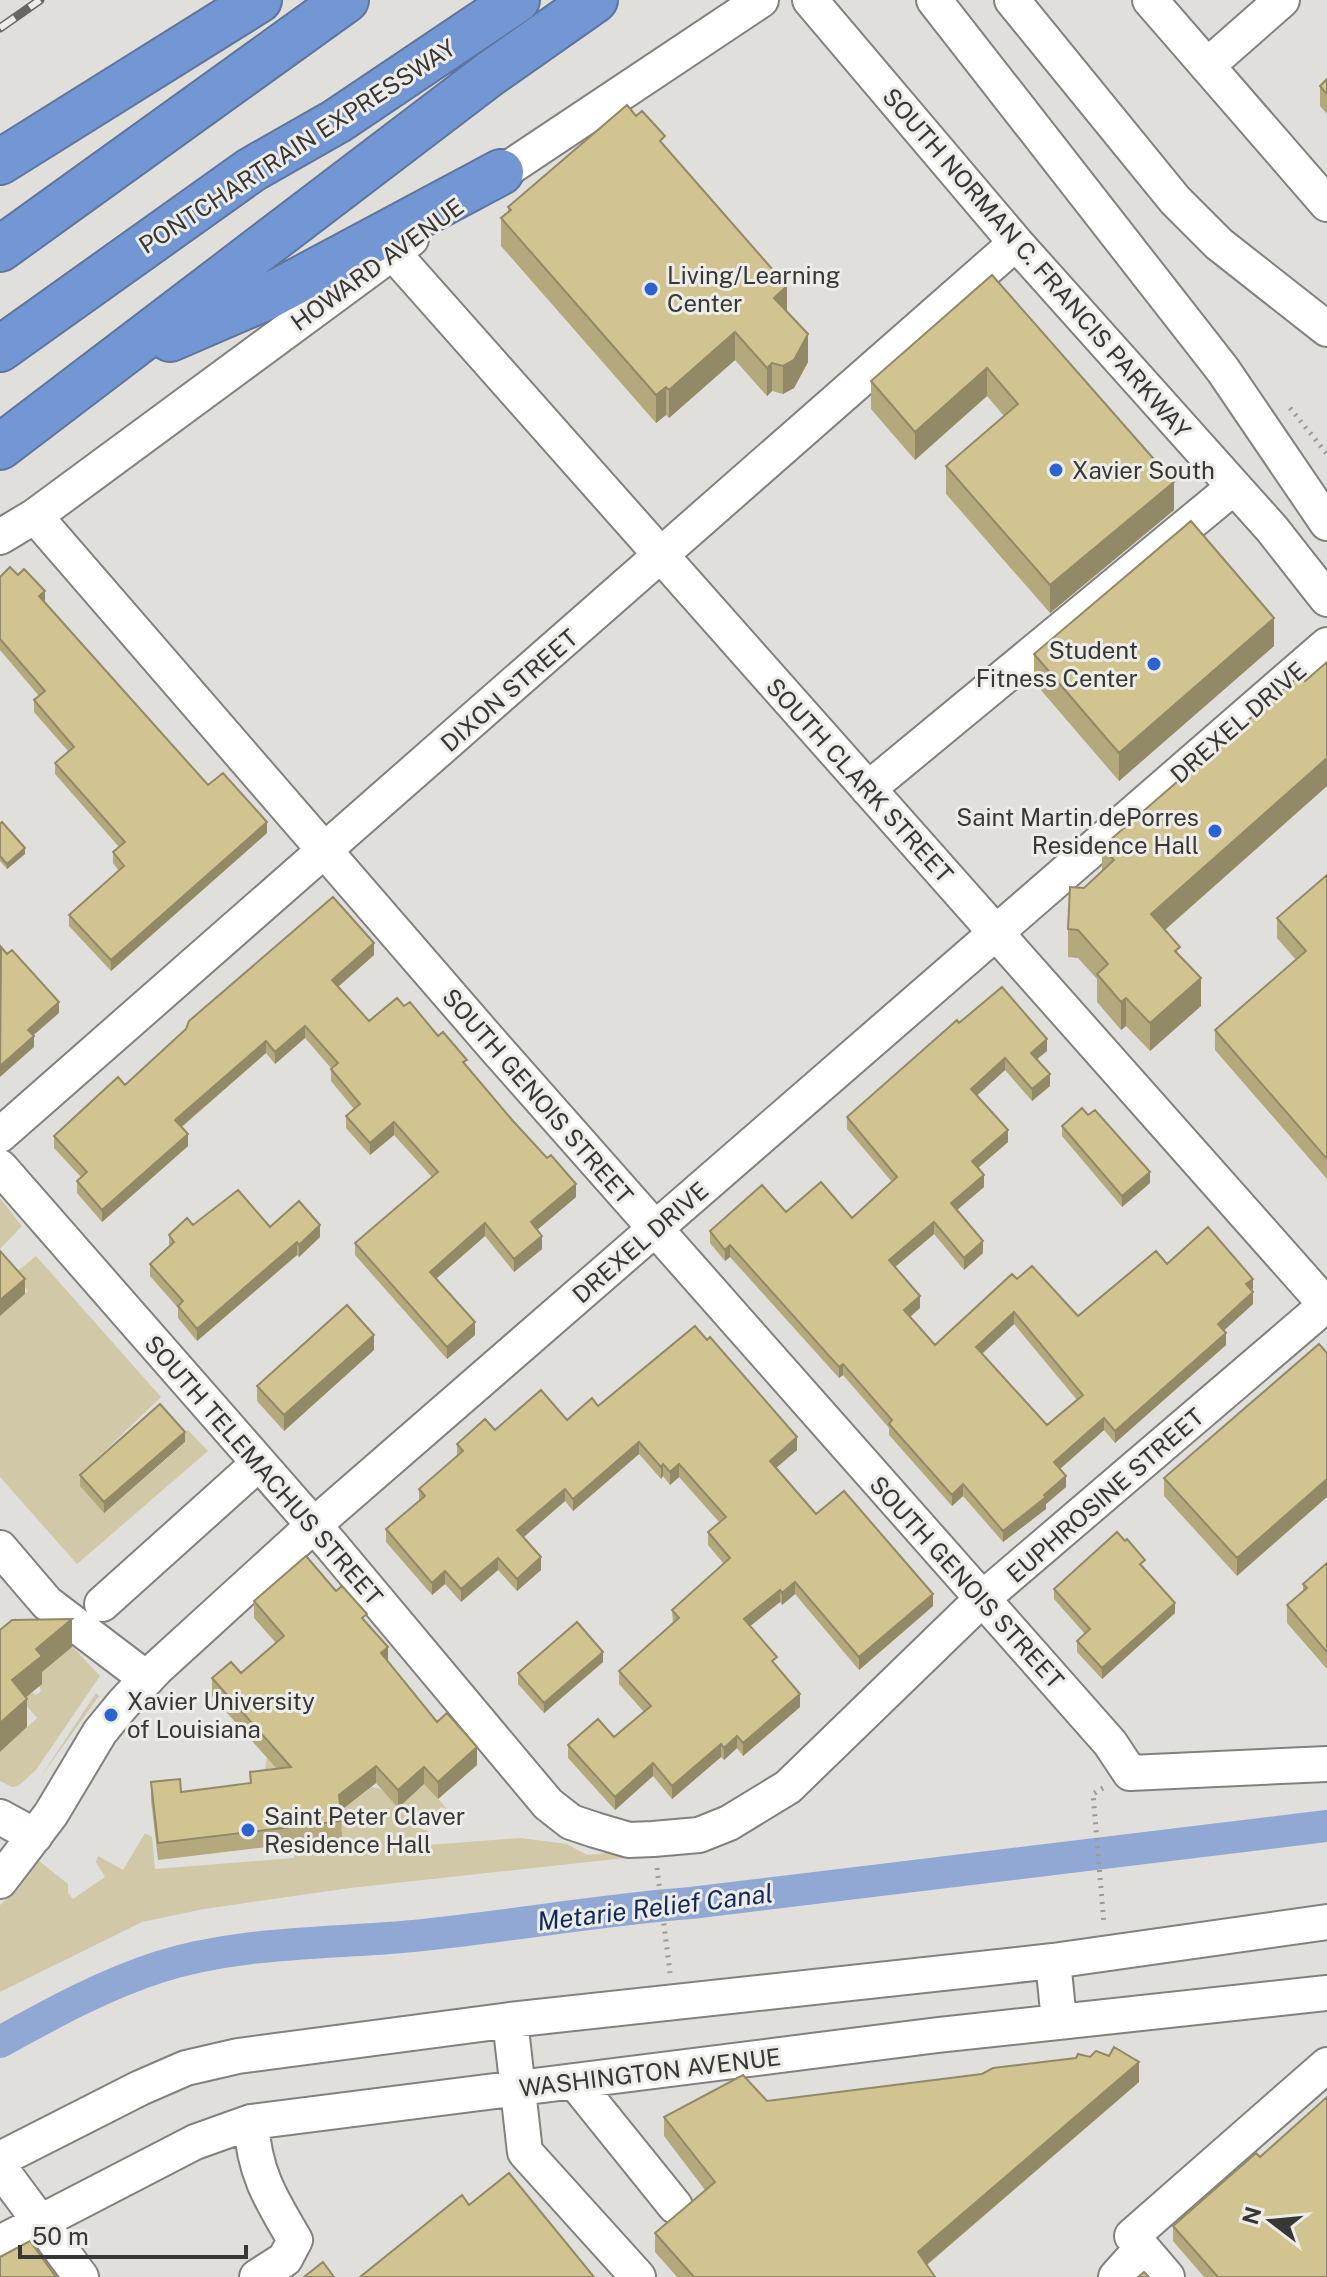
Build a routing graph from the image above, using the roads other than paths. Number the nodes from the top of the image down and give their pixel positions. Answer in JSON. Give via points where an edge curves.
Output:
{"nodes":[{"id":1,"x":259,"y":0,"type":"edge"},
{"id":2,"x":346,"y":0,"type":"edge"},
{"id":3,"x":517,"y":0,"type":"edge"},
{"id":4,"x":595,"y":0,"type":"edge"},
{"id":5,"x":761,"y":0,"type":"edge"},
{"id":6,"x":810,"y":0,"type":"edge"},
{"id":7,"x":934,"y":0,"type":"edge"},
{"id":8,"x":1012,"y":0,"type":"edge"},
{"id":9,"x":1282,"y":0,"type":"edge"},
{"id":10,"x":1163,"y":5,"type":"edge"},
{"id":11,"x":1207,"y":66,"type":"junction"},
{"id":12,"x":0,"y":162,"type":"edge"},
{"id":13,"x":501,"y":172,"type":"junction"},
{"id":14,"x":1327,"y":204,"type":"edge"},
{"id":15,"x":1016,"y":243,"type":"junction"},
{"id":16,"x":0,"y":249,"type":"edge"},
{"id":17,"x":393,"y":253,"type":"junction"},
{"id":18,"x":1327,"y":329,"type":"edge"},
{"id":19,"x":0,"y":349,"type":"edge"},
{"id":20,"x":109,"y":365,"type":"junction"},
{"id":21,"x":0,"y":447,"type":"edge"},
{"id":22,"x":1234,"y":487,"type":"junction"},
{"id":23,"x":35,"y":516,"type":"junction"},
{"id":24,"x":1327,"y":523,"type":"edge"},
{"id":25,"x":0,"y":537,"type":"edge"},
{"id":26,"x":660,"y":556,"type":"junction"},
{"id":27,"x":1327,"y":599,"type":"edge"},
{"id":28,"x":1327,"y":645,"type":"edge"},
{"id":29,"x":868,"y":789,"type":"junction"},
{"id":30,"x":325,"y":852,"type":"junction"},
{"id":31,"x":995,"y":931,"type":"junction"},
{"id":32,"x":0,"y":1135,"type":"edge"},
{"id":33,"x":0,"y":1167,"type":"edge"},
{"id":34,"x":655,"y":1230,"type":"junction"},
{"id":35,"x":1327,"y":1305,"type":"edge"},
{"id":36,"x":259,"y":1463,"type":"junction"},
{"id":37,"x":314,"y":1525,"type":"junction"},
{"id":38,"x":0,"y":1548,"type":"edge"},
{"id":39,"x":982,"y":1599,"type":"junction"},
{"id":40,"x":102,"y":1604,"type":"dead end"},
{"id":41,"x":147,"y":1679,"type":"junction"},
{"id":42,"x":1327,"y":1764,"type":"edge"},
{"id":43,"x":0,"y":1817,"type":"edge"},
{"id":44,"x":35,"y":1836,"type":"junction"},
{"id":45,"x":653,"y":1839,"type":"joint"},
{"id":46,"x":0,"y":1881,"type":"edge"},
{"id":47,"x":1327,"y":1922,"type":"edge"},
{"id":48,"x":1053,"y":1961,"type":"junction"},
{"id":49,"x":1327,"y":1993,"type":"edge"},
{"id":50,"x":510,"y":2020,"type":"junction"},
{"id":51,"x":1059,"y":2021,"type":"junction"},
{"id":52,"x":1327,"y":2065,"type":"edge"},
{"id":53,"x":575,"y":2082,"type":"junction"},
{"id":54,"x":517,"y":2089,"type":"junction"},
{"id":55,"x":251,"y":2122,"type":"junction"},
{"id":56,"x":0,"y":2159,"type":"edge"},
{"id":57,"x":0,"y":2168,"type":"edge"},
{"id":58,"x":675,"y":2206,"type":"dead end"},
{"id":59,"x":41,"y":2222,"type":"junction"},
{"id":60,"x":1137,"y":2242,"type":"junction"},
{"id":61,"x":0,"y":2243,"type":"edge"},
{"id":62,"x":81,"y":2277,"type":"edge"},
{"id":63,"x":257,"y":2277,"type":"edge"},
{"id":64,"x":638,"y":2277,"type":"edge"},
{"id":65,"x":1116,"y":2277,"type":"edge"},
{"id":66,"x":1167,"y":2277,"type":"edge"}],
"edges":[{"from":1,"to":12,"type":"highway"},
{"from":2,"to":16,"type":"highway"},
{"from":3,"to":19,"type":"highway","name":"PONTCHARTRAIN EXPRESSWAY","via":[[337,121],[251,170]]},
{"from":4,"to":20,"type":"highway","via":[[491,73]]},
{"from":5,"to":13,"type":"street","name":"HOWARD AVENUE"},
{"from":6,"to":15,"type":"street","name":"SOUTH NORMAN C. FRANCIS PARKWAY"},
{"from":7,"to":24,"type":"street","via":[[1223,370]]},
{"from":8,"to":18,"type":"street","via":[[1175,200],[1219,244]]},
{"from":9,"to":11,"type":"street"},
{"from":10,"to":11,"type":"street"},
{"from":11,"to":14,"type":"street"},
{"from":13,"to":17,"type":"street","name":"HOWARD AVENUE"},
{"from":13,"to":20,"type":"highway","via":[[265,298]]},
{"from":15,"to":22,"type":"street","name":"SOUTH NORMAN C. FRANCIS PARKWAY"},
{"from":15,"to":26,"type":"street","name":"DIXON STREET"},
{"from":17,"to":23,"type":"street","name":"HOWARD AVENUE"},
{"from":17,"to":26,"type":"street","name":"SOUTH CLARK STREET"},
{"from":20,"to":21,"type":"highway"},
{"from":22,"to":27,"type":"street","name":"SOUTH NORMAN C. FRANCIS PARKWAY"},
{"from":22,"to":29,"type":"street"},
{"from":23,"to":25,"type":"street","name":"HOWARD AVENUE"},
{"from":23,"to":30,"type":"street","name":"SOUTH GENOIS STREET"},
{"from":26,"to":29,"type":"street","name":"SOUTH CLARK STREET"},
{"from":26,"to":30,"type":"street","name":"DIXON STREET"},
{"from":28,"to":31,"type":"street","name":"DREXEL DRIVE"},
{"from":29,"to":31,"type":"street","name":"SOUTH CLARK STREET"},
{"from":30,"to":32,"type":"street","name":"DIXON STREET"},
{"from":30,"to":34,"type":"street","name":"SOUTH GENOIS STREET"},
{"from":31,"to":34,"type":"street","name":"DREXEL DRIVE"},
{"from":31,"to":35,"type":"street","name":"SOUTH CLARK STREET"},
{"from":33,"to":36,"type":"street","name":"SOUTH TELEMACHUS STREET"},
{"from":34,"to":37,"type":"street","name":"DREXEL DRIVE"},
{"from":34,"to":39,"type":"street","name":"SOUTH GENOIS STREET"},
{"from":35,"to":39,"type":"street","name":"EUPHROSINE STREET"},
{"from":36,"to":37,"type":"street","name":"SOUTH TELEMACHUS STREET"},
{"from":36,"to":40,"type":"street"},
{"from":37,"to":41,"type":"street","name":"DREXEL DRIVE"},
{"from":37,"to":45,"type":"street","name":"SOUTH TELEMACHUS STREET","via":[[548,1804],[571,1822],[629,1840]]},
{"from":38,"to":41,"type":"street","via":[[47,1603]]},
{"from":39,"to":42,"type":"street","name":"SOUTH GENOIS STREET","via":[[1110,1743],[1130,1773]]},
{"from":39,"to":45,"type":"street","name":"EUPHROSINE STREET","via":[[788,1787],[699,1835]]},
{"from":41,"to":44,"type":"street","name":"DREXEL DRIVE","via":[[100,1732]]},
{"from":43,"to":44,"type":"street"},
{"from":44,"to":46,"type":"street","name":"DREXEL DRIVE"},
{"from":47,"to":48,"type":"street"},
{"from":48,"to":50,"type":"street"},
{"from":48,"to":51,"type":"street"},
{"from":49,"to":51,"type":"street","name":"WASHINGTON AVENUE"},
{"from":50,"to":54,"type":"street"},
{"from":50,"to":56,"type":"street","via":[[238,2056],[186,2068]]},
{"from":51,"to":53,"type":"street","name":"WASHINGTON AVENUE"},
{"from":52,"to":60,"type":"street"},
{"from":53,"to":54,"type":"street","name":"WASHINGTON AVENUE"},
{"from":53,"to":58,"type":"street"},
{"from":54,"to":55,"type":"street","name":"WASHINGTON AVENUE"},
{"from":54,"to":64,"type":"street","via":[[525,2152]]},
{"from":55,"to":59,"type":"street","name":"WASHINGTON AVENUE","via":[[195,2142]]},
{"from":55,"to":63,"type":"street","via":[[253,2157],[263,2185],[295,2240],[285,2259]]},
{"from":57,"to":59,"type":"street"},
{"from":59,"to":61,"type":"street","name":"WASHINGTON AVENUE"},
{"from":59,"to":62,"type":"street"},
{"from":60,"to":65,"type":"street"},
{"from":60,"to":66,"type":"street"}]}
